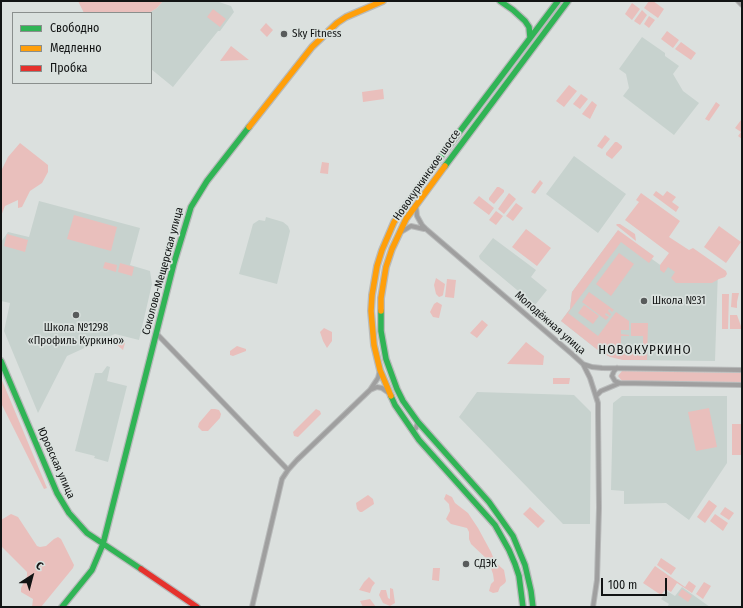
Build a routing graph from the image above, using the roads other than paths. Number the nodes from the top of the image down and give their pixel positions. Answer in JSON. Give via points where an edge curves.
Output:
{"nodes":[{"id":1,"x":383,"y":1,"type":"edge"},
{"id":2,"x":500,"y":1,"type":"edge"},
{"id":3,"x":558,"y":1,"type":"edge"},
{"id":4,"x":738,"y":1,"type":"edge"},
{"id":5,"x":567,"y":2,"type":"edge"},
{"id":6,"x":742,"y":5,"type":"edge"},
{"id":7,"x":530,"y":37,"type":"junction"},
{"id":8,"x":416,"y":205,"type":"junction"},
{"id":9,"x":426,"y":229,"type":"junction"},
{"id":10,"x":397,"y":237,"type":"junction"},
{"id":11,"x":156,"y":332,"type":"junction"},
{"id":12,"x":1,"y":361,"type":"edge"},
{"id":13,"x":583,"y":364,"type":"junction"},
{"id":14,"x":617,"y":368,"type":"junction"},
{"id":15,"x":380,"y":370,"type":"junction"},
{"id":16,"x":742,"y":370,"type":"edge"},
{"id":17,"x":620,"y":383,"type":"junction"},
{"id":18,"x":742,"y":385,"type":"edge"},
{"id":19,"x":370,"y":390,"type":"junction"},
{"id":20,"x":389,"y":393,"type":"junction"},
{"id":21,"x":596,"y":396,"type":"junction"},
{"id":22,"x":418,"y":422,"type":"junction"},
{"id":23,"x":410,"y":428,"type":"junction"},
{"id":24,"x":288,"y":470,"type":"junction"},
{"id":25,"x":489,"y":502,"type":"junction"},
{"id":26,"x":482,"y":504,"type":"junction"},
{"id":27,"x":103,"y":544,"type":"junction"},
{"id":28,"x":62,"y":607,"type":"edge"},
{"id":29,"x":197,"y":607,"type":"edge"},
{"id":30,"x":252,"y":607,"type":"edge"},
{"id":31,"x":523,"y":607,"type":"edge"},
{"id":32,"x":533,"y":607,"type":"edge"},
{"id":33,"x":593,"y":607,"type":"edge"}],
"edges":[{"from":1,"to":11,"type":"main road","name":"Соколово-Мещерская улица","via":[[346,17],[317,42],[201,190],[187,217]]},
{"from":2,"to":7,"type":"main road","via":[[525,21],[529,27]]},
{"from":3,"to":7,"type":"main road","name":"Новокуркинское шоссе"},
{"from":4,"to":6,"type":"street"},
{"from":5,"to":8,"type":"main road","name":"Новокуркинское шоссе"},
{"from":7,"to":15,"type":"main road","name":"Новокуркинское шоссе","via":[[420,182],[388,234],[377,266],[371,311],[374,345]]},
{"from":8,"to":9,"type":"street","name":"Молодёжная улица","via":[[417,216]]},
{"from":8,"to":10,"type":"main road","name":"Новокуркинское шоссе"},
{"from":9,"to":10,"type":"street","via":[[411,226]]},
{"from":9,"to":13,"type":"street","name":"Молодёжная улица"},
{"from":10,"to":22,"type":"main road","name":"Новокуркинское шоссе","via":[[383,280],[382,336],[386,359],[394,381],[403,401]]},
{"from":11,"to":24,"type":"street"},
{"from":11,"to":27,"type":"main road","name":"Соколово-Мещерская улица"},
{"from":12,"to":27,"type":"main road","name":"Юровская улица","via":[[57,493],[78,525]]},
{"from":13,"to":14,"type":"street"},
{"from":13,"to":21,"type":"street","name":"Молодёжная улица"},
{"from":14,"to":16,"type":"street"},
{"from":14,"to":17,"type":"street","via":[[612,376]]},
{"from":15,"to":19,"type":"street"},
{"from":15,"to":20,"type":"main road","name":"Новокуркинское шоссе"},
{"from":17,"to":18,"type":"street"},
{"from":17,"to":21,"type":"street","via":[[601,391]]},
{"from":19,"to":20,"type":"street","via":[[378,387]]},
{"from":19,"to":24,"type":"street"},
{"from":20,"to":23,"type":"main road","name":"Новокуркинское шоссе"},
{"from":21,"to":33,"type":"street","name":"Молодёжная улица","via":[[598,515],[597,580]]},
{"from":22,"to":23,"type":"street","via":[[416,428]]},
{"from":22,"to":25,"type":"main road","name":"Новокуркинское шоссе"},
{"from":23,"to":26,"type":"main road","name":"Новокуркинское шоссе"},
{"from":24,"to":30,"type":"street","via":[[282,479]]},
{"from":25,"to":26,"type":"street","via":[[485,500]]},
{"from":25,"to":32,"type":"main road","name":"Новокуркинское шоссе","via":[[504,522],[519,550],[528,575]]},
{"from":26,"to":31,"type":"main road","name":"Новокуркинское шоссе","via":[[509,550],[519,576]]},
{"from":27,"to":28,"type":"main road","name":"Соколово-Мещерская улица","via":[[92,570]]},
{"from":27,"to":29,"type":"main road","name":"Юровская улица"}]}
